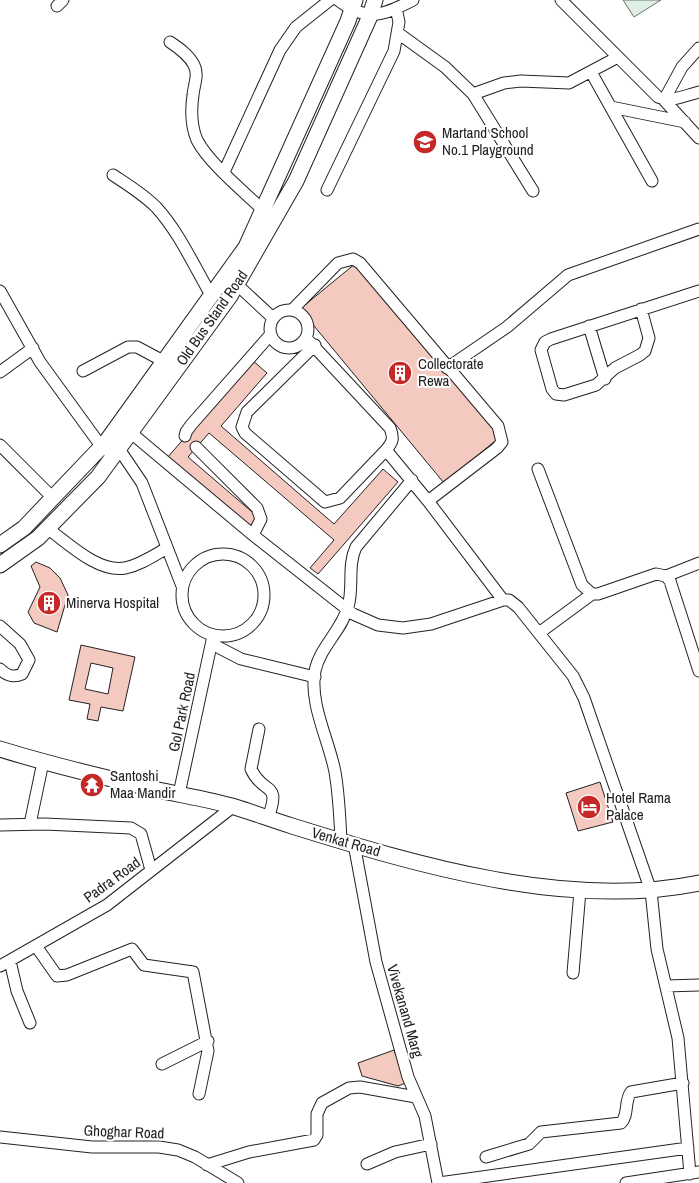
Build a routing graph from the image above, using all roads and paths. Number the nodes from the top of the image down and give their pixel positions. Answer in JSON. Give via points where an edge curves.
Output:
{"nodes":[{"id":1,"x":330,"y":0,"type":"edge"},
{"id":2,"x":338,"y":0,"type":"edge"},
{"id":3,"x":374,"y":0,"type":"edge"},
{"id":4,"x":413,"y":0,"type":"edge"},
{"id":5,"x":561,"y":0,"type":"edge"},
{"id":6,"x":353,"y":5,"type":"edge"},
{"id":7,"x":396,"y":8,"type":"junction"},
{"id":8,"x":370,"y":16,"type":"junction"},
{"id":9,"x":398,"y":33,"type":"junction"},
{"id":10,"x":170,"y":42,"type":"dead end"},
{"id":11,"x":699,"y":48,"type":"edge"},
{"id":12,"x":618,"y":57,"type":"junction"},
{"id":13,"x":591,"y":72,"type":"junction"},
{"id":14,"x":699,"y":92,"type":"edge"},
{"id":15,"x":473,"y":94,"type":"junction"},
{"id":16,"x":664,"y":100,"type":"junction"},
{"id":17,"x":612,"y":107,"type":"junction"},
{"id":18,"x":685,"y":122,"type":"junction"},
{"id":19,"x":699,"y":138,"type":"edge"},
{"id":20,"x":224,"y":172,"type":"junction"},
{"id":21,"x":113,"y":175,"type":"dead end"},
{"id":22,"x":652,"y":181,"type":"dead end"},
{"id":23,"x":327,"y":190,"type":"dead end"},
{"id":24,"x":533,"y":191,"type":"dead end"},
{"id":25,"x":262,"y":210,"type":"junction"},
{"id":26,"x":699,"y":229,"type":"edge"},
{"id":27,"x":226,"y":273,"type":"junction"},
{"id":28,"x":237,"y":285,"type":"junction"},
{"id":29,"x":0,"y":290,"type":"edge"},
{"id":30,"x":699,"y":290,"type":"edge"},
{"id":31,"x":211,"y":295,"type":"junction"},
{"id":32,"x":641,"y":309,"type":"junction"},
{"id":33,"x":292,"y":310,"type":"junction"},
{"id":34,"x":273,"y":318,"type":"junction"},
{"id":35,"x":589,"y":326,"type":"junction"},
{"id":36,"x":271,"y":334,"type":"junction"},
{"id":37,"x":306,"y":338,"type":"junction"},
{"id":38,"x":316,"y":346,"type":"junction"},
{"id":39,"x":33,"y":348,"type":"junction"},
{"id":40,"x":0,"y":358,"type":"edge"},
{"id":41,"x":165,"y":362,"type":"junction"},
{"id":42,"x":11,"y":364,"type":"junction"},
{"id":43,"x":447,"y":368,"type":"junction"},
{"id":44,"x":83,"y":371,"type":"dead end"},
{"id":45,"x":0,"y":372,"type":"edge"},
{"id":46,"x":605,"y":378,"type":"junction"},
{"id":47,"x":130,"y":432,"type":"junction"},
{"id":48,"x":186,"y":436,"type":"dead end"},
{"id":49,"x":0,"y":445,"type":"edge"},
{"id":50,"x":101,"y":446,"type":"junction"},
{"id":51,"x":196,"y":447,"type":"dead end"},
{"id":52,"x":386,"y":450,"type":"junction"},
{"id":53,"x":117,"y":452,"type":"junction"},
{"id":54,"x":538,"y":469,"type":"dead end"},
{"id":55,"x":412,"y":480,"type":"junction"},
{"id":56,"x":53,"y":498,"type":"junction"},
{"id":57,"x":428,"y":501,"type":"junction"},
{"id":58,"x":47,"y":528,"type":"junction"},
{"id":59,"x":253,"y":535,"type":"junction"},
{"id":60,"x":0,"y":545,"type":"edge"},
{"id":61,"x":167,"y":548,"type":"junction"},
{"id":62,"x":699,"y":563,"type":"edge"},
{"id":63,"x":0,"y":565,"type":"edge"},
{"id":64,"x":666,"y":576,"type":"junction"},
{"id":65,"x":182,"y":586,"type":"junction"},
{"id":66,"x":592,"y":594,"type":"junction"},
{"id":67,"x":503,"y":600,"type":"junction"},
{"id":68,"x":348,"y":610,"type":"junction"},
{"id":69,"x":0,"y":626,"type":"edge"},
{"id":70,"x":539,"y":633,"type":"junction"},
{"id":71,"x":694,"y":636,"type":"edge"},
{"id":72,"x":213,"y":640,"type":"junction"},
{"id":73,"x":0,"y":669,"type":"edge"},
{"id":74,"x":699,"y":671,"type":"edge"},
{"id":75,"x":315,"y":677,"type":"junction"},
{"id":76,"x":259,"y":728,"type":"dead end"},
{"id":77,"x":0,"y":749,"type":"edge"},
{"id":78,"x":43,"y":762,"type":"junction"},
{"id":79,"x":179,"y":794,"type":"junction"},
{"id":80,"x":234,"y":806,"type":"junction"},
{"id":81,"x":268,"y":818,"type":"junction"},
{"id":82,"x":30,"y":824,"type":"junction"},
{"id":83,"x":0,"y":825,"type":"edge"},
{"id":84,"x":347,"y":843,"type":"junction"},
{"id":85,"x":151,"y":870,"type":"junction"},
{"id":86,"x":699,"y":884,"type":"edge"},
{"id":87,"x":580,"y":891,"type":"junction"},
{"id":88,"x":651,"y":891,"type":"junction"},
{"id":89,"x":36,"y":946,"type":"junction"},
{"id":90,"x":5,"y":964,"type":"edge"},
{"id":91,"x":573,"y":973,"type":"dead end"},
{"id":92,"x":699,"y":985,"type":"edge"},
{"id":93,"x":666,"y":986,"type":"junction"},
{"id":94,"x":30,"y":1023,"type":"dead end"},
{"id":95,"x":208,"y":1042,"type":"junction"},
{"id":96,"x":162,"y":1064,"type":"dead end"},
{"id":97,"x":683,"y":1084,"type":"junction"},
{"id":98,"x":199,"y":1094,"type":"dead end"},
{"id":99,"x":416,"y":1097,"type":"junction"},
{"id":100,"x":0,"y":1137,"type":"edge"},
{"id":101,"x":431,"y":1144,"type":"junction"},
{"id":102,"x":688,"y":1148,"type":"junction"},
{"id":103,"x":486,"y":1157,"type":"dead end"},
{"id":104,"x":366,"y":1164,"type":"dead end"},
{"id":105,"x":207,"y":1165,"type":"junction"},
{"id":106,"x":694,"y":1173,"type":"edge"},
{"id":107,"x":227,"y":1179,"type":"edge"},
{"id":108,"x":238,"y":1183,"type":"edge"},
{"id":109,"x":438,"y":1183,"type":"edge"},
{"id":110,"x":626,"y":1183,"type":"edge"}],
"edges":[{"from":1,"to":20,"type":"street","via":[[296,28],[280,50]]},
{"from":2,"to":6,"type":"street"},
{"from":3,"to":8,"type":"main road","name":"Old Bus Stand Road"},
{"from":4,"to":7,"type":"street"},
{"from":5,"to":12,"type":"street"},
{"from":6,"to":8,"type":"street"},
{"from":6,"to":25,"type":"main road","name":"Old Bus Stand Road"},
{"from":7,"to":8,"type":"street"},
{"from":7,"to":9,"type":"street"},
{"from":8,"to":28,"type":"main road","name":"Old Bus Stand Road","via":[[296,181]]},
{"from":9,"to":15,"type":"street","via":[[445,67]]},
{"from":9,"to":23,"type":"street","via":[[394,51]]},
{"from":10,"to":20,"type":"street","via":[[195,66],[197,76],[192,124],[197,141]]},
{"from":11,"to":16,"type":"street","via":[[682,67]]},
{"from":12,"to":13,"type":"street"},
{"from":12,"to":16,"type":"street"},
{"from":13,"to":15,"type":"street","via":[[569,83],[521,81],[504,83]]},
{"from":13,"to":17,"type":"street"},
{"from":14,"to":16,"type":"street"},
{"from":15,"to":24,"type":"street"},
{"from":16,"to":18,"type":"street"},
{"from":17,"to":18,"type":"street"},
{"from":17,"to":22,"type":"street"},
{"from":18,"to":19,"type":"street"},
{"from":20,"to":25,"type":"street"},
{"from":21,"to":31,"type":"street","via":[[156,208],[175,232]]},
{"from":25,"to":27,"type":"main road","name":"Old Bus Stand Road","via":[[246,247]]},
{"from":26,"to":43,"type":"street","via":[[568,275],[507,327]]},
{"from":27,"to":28,"type":"street"},
{"from":27,"to":31,"type":"main road","name":"Old Bus Stand Road"},
{"from":28,"to":34,"type":"street"},
{"from":28,"to":47,"type":"main road","name":"Old Bus Stand Road"},
{"from":29,"to":39,"type":"street"},
{"from":30,"to":32,"type":"street"},
{"from":31,"to":41,"type":"main road","name":"Old Bus Stand Road"},
{"from":32,"to":35,"type":"street"},
{"from":32,"to":46,"type":"street","via":[[649,338],[645,351],[615,368]]},
{"from":33,"to":34,"type":"street","via":[[281,311]]},
{"from":33,"to":37,"type":"street","via":[[306,318]]},
{"from":33,"to":43,"type":"street","via":[[338,263],[353,259],[360,263]]},
{"from":34,"to":36,"type":"street"},
{"from":35,"to":46,"type":"street"},
{"from":35,"to":46,"type":"street","via":[[551,338],[542,346],[552,389],[556,394],[564,395]]},
{"from":36,"to":37,"type":"street","via":[[286,348],[297,346]]},
{"from":36,"to":48,"type":"street","via":[[191,425]]},
{"from":37,"to":38,"type":"street"},
{"from":38,"to":52,"type":"street","via":[[390,428],[392,442]]},
{"from":38,"to":52,"type":"street","via":[[246,412],[242,427],[245,433],[325,502],[340,498]]},
{"from":39,"to":42,"type":"street"},
{"from":39,"to":50,"type":"street"},
{"from":40,"to":42,"type":"street"},
{"from":41,"to":44,"type":"street","via":[[137,347],[128,347]]},
{"from":41,"to":50,"type":"main road","name":"Old Bus Stand Road"},
{"from":42,"to":45,"type":"street"},
{"from":43,"to":57,"type":"street","via":[[498,426],[502,442]]},
{"from":47,"to":53,"type":"main road","name":"Old Bus Stand Road"},
{"from":47,"to":59,"type":"street"},
{"from":49,"to":56,"type":"street"},
{"from":50,"to":53,"type":"street"},
{"from":50,"to":56,"type":"main road","name":"Old Bus Stand Road"},
{"from":51,"to":59,"type":"street","via":[[257,508],[262,519]]},
{"from":52,"to":55,"type":"street"},
{"from":53,"to":58,"type":"main road","name":"Old Bus Stand Road","via":[[98,477]]},
{"from":53,"to":61,"type":"street","via":[[142,483]]},
{"from":54,"to":66,"type":"street","via":[[582,585]]},
{"from":55,"to":57,"type":"street"},
{"from":55,"to":68,"type":"street","via":[[356,547],[352,556]]},
{"from":56,"to":60,"type":"main road","name":"Old Bus Stand Road","via":[[24,528]]},
{"from":57,"to":67,"type":"street"},
{"from":58,"to":61,"type":"street","via":[[108,568],[139,564]]},
{"from":58,"to":63,"type":"main road","name":"Old Bus Stand Road"},
{"from":59,"to":68,"type":"street"},
{"from":61,"to":65,"type":"street"},
{"from":62,"to":64,"type":"street"},
{"from":64,"to":66,"type":"street","via":[[656,574]]},
{"from":64,"to":71,"type":"street"},
{"from":65,"to":72,"type":"street","via":[[182,602],[187,617]]},
{"from":65,"to":72,"type":"street","via":[[194,565],[216,554],[240,557],[258,572],[264,588],[264,604],[257,619],[245,630]]},
{"from":66,"to":70,"type":"street"},
{"from":67,"to":68,"type":"street","via":[[431,624],[403,628],[378,624]]},
{"from":67,"to":70,"type":"street","via":[[515,604]]},
{"from":68,"to":75,"type":"street","via":[[320,656]]},
{"from":69,"to":73,"type":"street","via":[[20,644],[29,660],[22,674],[16,677]]},
{"from":70,"to":88,"type":"street","via":[[573,676],[584,698]]},
{"from":71,"to":74,"type":"street"},
{"from":72,"to":75,"type":"street","via":[[241,659]]},
{"from":72,"to":79,"type":"street","name":"Gol Park Road"},
{"from":75,"to":84,"type":"street","name":"Vivekanand Marg"},
{"from":76,"to":81,"type":"street","via":[[251,769],[259,782],[273,793],[275,800]]},
{"from":77,"to":78,"type":"main road","name":"Venkat Road"},
{"from":78,"to":79,"type":"main road","name":"Venkat Road"},
{"from":78,"to":82,"type":"street"},
{"from":79,"to":80,"type":"main road","name":"Venkat Road"},
{"from":80,"to":81,"type":"main road","name":"Venkat Road"},
{"from":80,"to":85,"type":"street","name":"Padra Road"},
{"from":81,"to":84,"type":"main road","name":"Venkat Road"},
{"from":82,"to":83,"type":"street"},
{"from":82,"to":85,"type":"street","via":[[131,828],[141,834]]},
{"from":84,"to":87,"type":"main road","name":"Venkat Road","via":[[471,874]]},
{"from":84,"to":99,"type":"street","name":"Vivekanand Marg","via":[[376,962]]},
{"from":85,"to":89,"type":"street","name":"Padra Road","via":[[107,905]]},
{"from":86,"to":88,"type":"main road","name":"Venkat Road"},
{"from":87,"to":88,"type":"main road","name":"Venkat Road"},
{"from":87,"to":91,"type":"street"},
{"from":88,"to":93,"type":"street","via":[[657,949]]},
{"from":89,"to":90,"type":"street","name":"Padra Road"},
{"from":89,"to":95,"type":"street","via":[[57,976],[132,949],[144,965],[193,972]]},
{"from":90,"to":94,"type":"street"},
{"from":92,"to":93,"type":"street"},
{"from":93,"to":97,"type":"street","via":[[678,1038]]},
{"from":95,"to":96,"type":"street"},
{"from":95,"to":98,"type":"street"},
{"from":97,"to":102,"type":"street"},
{"from":97,"to":103,"type":"street","via":[[631,1092],[621,1123],[541,1132],[529,1144]]},
{"from":99,"to":101,"type":"street","name":"Vivekanand Marg","via":[[425,1116]]},
{"from":99,"to":105,"type":"street","via":[[349,1088],[322,1103],[317,1114],[317,1136],[314,1140],[249,1152]]},
{"from":100,"to":105,"type":"street","name":"Ghoghar Road","via":[[92,1147],[159,1147],[178,1150]]},
{"from":101,"to":104,"type":"street","via":[[395,1152]]},
{"from":101,"to":109,"type":"street","name":"Vivekanand Marg"},
{"from":102,"to":106,"type":"street"},
{"from":102,"to":109,"type":"street"},
{"from":105,"to":107,"type":"street","name":"Ghoghar Road"},
{"from":106,"to":110,"type":"street"},
{"from":107,"to":108,"type":"street","name":"Ghoghar Road"}]}
